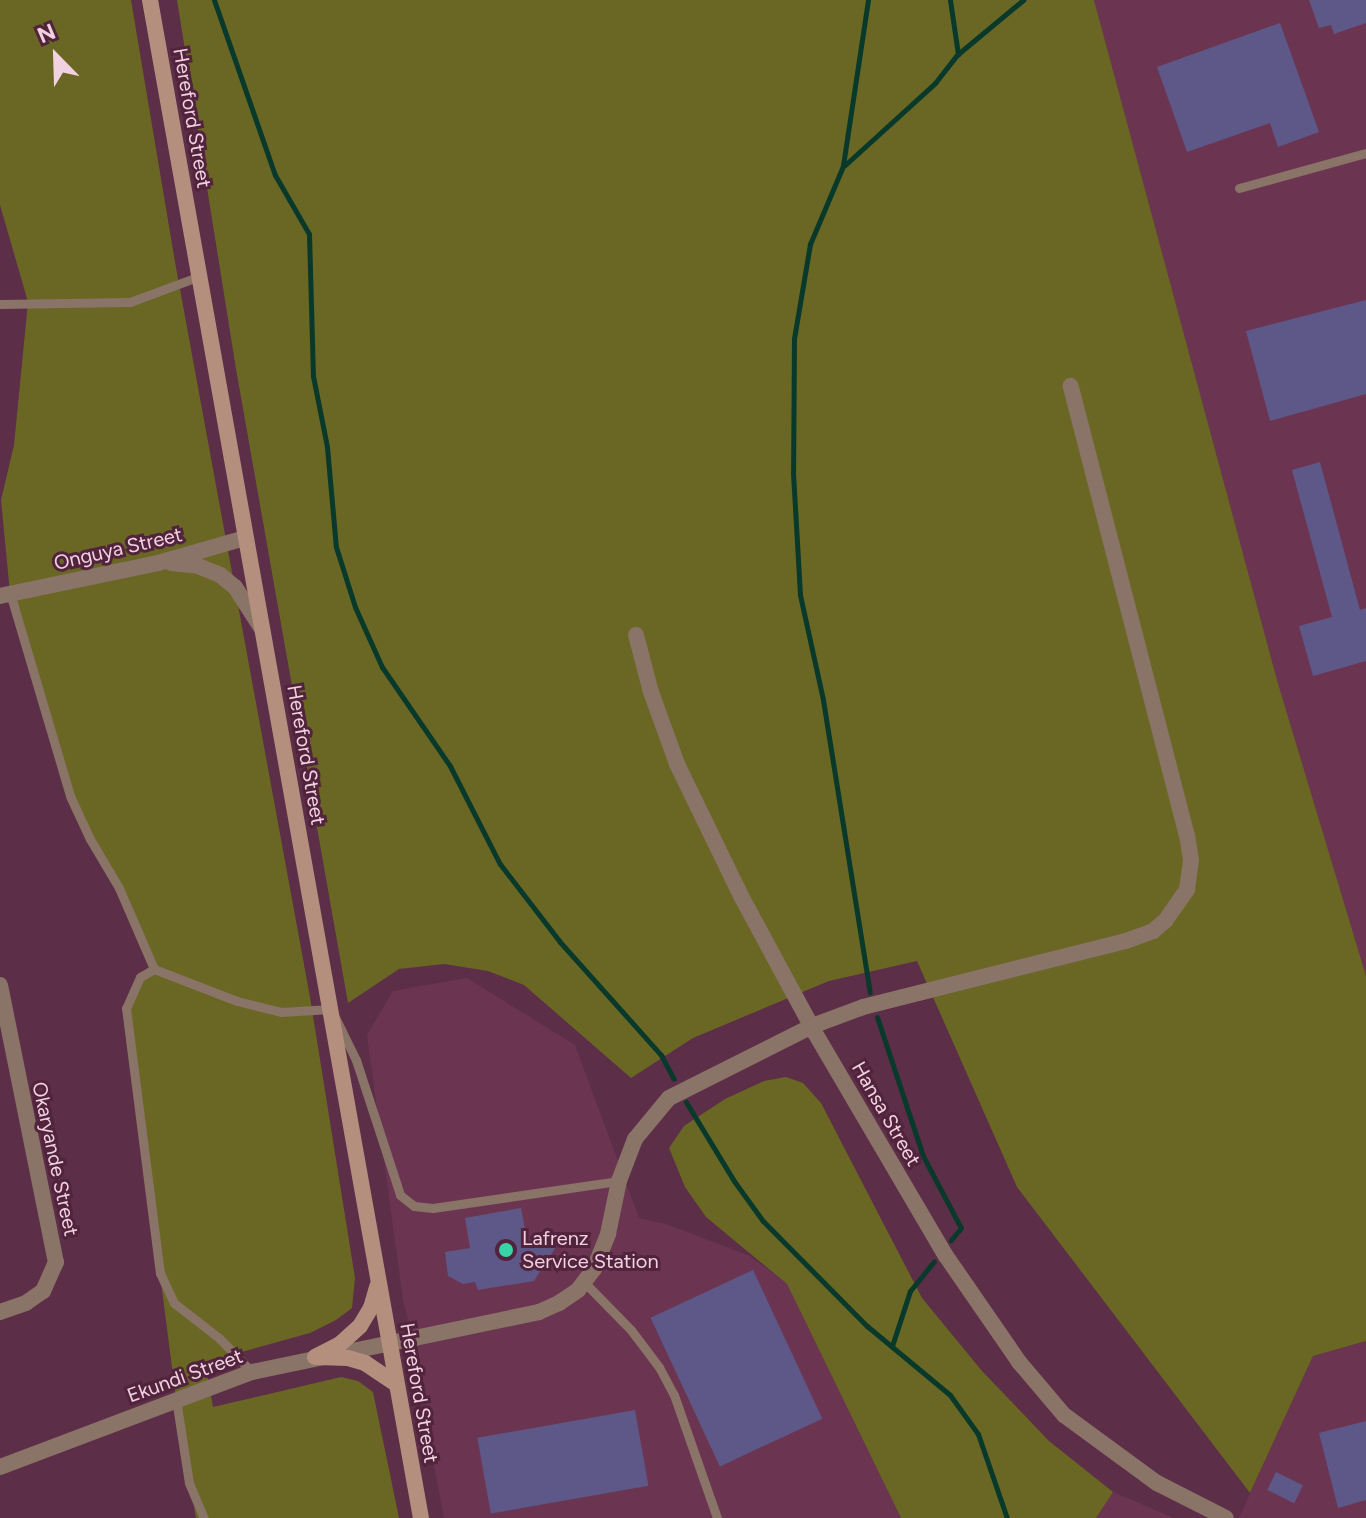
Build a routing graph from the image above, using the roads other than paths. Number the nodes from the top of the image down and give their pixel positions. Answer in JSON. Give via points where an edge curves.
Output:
{"nodes":[{"id":1,"x":150,"y":0,"type":"edge"},
{"id":2,"x":1366,"y":153,"type":"edge"},
{"id":3,"x":1239,"y":188,"type":"dead end"},
{"id":4,"x":200,"y":276,"type":"junction"},
{"id":5,"x":0,"y":304,"type":"edge"},
{"id":6,"x":1071,"y":386,"type":"dead end"},
{"id":7,"x":245,"y":538,"type":"junction"},
{"id":8,"x":158,"y":563,"type":"junction"},
{"id":9,"x":5,"y":594,"type":"edge"},
{"id":10,"x":263,"y":630,"type":"junction"},
{"id":11,"x":636,"y":635,"type":"dead end"},
{"id":12,"x":154,"y":969,"type":"junction"},
{"id":13,"x":0,"y":985,"type":"edge"},
{"id":14,"x":331,"y":1009,"type":"junction"},
{"id":15,"x":812,"y":1026,"type":"junction"},
{"id":16,"x":619,"y":1181,"type":"junction"},
{"id":17,"x":376,"y":1253,"type":"junction"},
{"id":18,"x":584,"y":1282,"type":"junction"},
{"id":19,"x":0,"y":1312,"type":"edge"},
{"id":20,"x":389,"y":1344,"type":"junction"},
{"id":21,"x":315,"y":1357,"type":"junction"},
{"id":22,"x":252,"y":1372,"type":"junction"},
{"id":23,"x":396,"y":1384,"type":"junction"},
{"id":24,"x":176,"y":1399,"type":"junction"},
{"id":25,"x":0,"y":1467,"type":"edge"},
{"id":26,"x":204,"y":1518,"type":"edge"},
{"id":27,"x":421,"y":1518,"type":"edge"},
{"id":28,"x":717,"y":1518,"type":"edge"},
{"id":29,"x":1226,"y":1518,"type":"edge"}],
"edges":[{"from":1,"to":4,"type":"main road","name":"Hereford Street"},
{"from":2,"to":3,"type":"lane"},
{"from":4,"to":5,"type":"lane","via":[[130,302]]},
{"from":4,"to":7,"type":"main road","name":"Hereford Street"},
{"from":6,"to":15,"type":"street","via":[[1187,836],[1187,889],[1165,921],[1126,941],[863,1007]]},
{"from":7,"to":8,"type":"street","name":"Onguya Street"},
{"from":7,"to":10,"type":"main road","name":"Hereford Street"},
{"from":8,"to":9,"type":"street","name":"Onguya Street"},
{"from":8,"to":10,"type":"street","via":[[198,566],[220,575],[235,587]]},
{"from":9,"to":12,"type":"lane","via":[[70,796]]},
{"from":10,"to":14,"type":"main road","name":"Hereford Street"},
{"from":11,"to":15,"type":"street","name":"Hansa Street","via":[[677,764]]},
{"from":12,"to":14,"type":"lane","via":[[281,1012]]},
{"from":12,"to":22,"type":"lane","via":[[140,977],[126,1008],[160,1273],[174,1303]]},
{"from":13,"to":19,"type":"street","name":"Okaryande Street","via":[[56,1262],[43,1291]]},
{"from":14,"to":16,"type":"lane","via":[[356,1060],[400,1195],[414,1206],[433,1208]]},
{"from":14,"to":17,"type":"main road","name":"Hereford Street"},
{"from":15,"to":16,"type":"street","via":[[669,1098],[635,1139]]},
{"from":15,"to":29,"type":"street","name":"Hansa Street","via":[[946,1256],[1019,1362],[1064,1415],[1157,1483]]},
{"from":16,"to":18,"type":"street","via":[[608,1234]]},
{"from":17,"to":20,"type":"main road","name":"Hereford Street"},
{"from":17,"to":21,"type":"main road","via":[[377,1290],[371,1308],[339,1345]]},
{"from":18,"to":20,"type":"street","name":"Ekundi Street","via":[[539,1312]]},
{"from":18,"to":28,"type":"lane","via":[[659,1367]]},
{"from":20,"to":21,"type":"street","name":"Ekundi Street"},
{"from":20,"to":23,"type":"main road","name":"Hereford Street"},
{"from":21,"to":22,"type":"street","name":"Ekundi Street"},
{"from":21,"to":23,"type":"main road","via":[[365,1363]]},
{"from":22,"to":24,"type":"street","name":"Ekundi Street"},
{"from":23,"to":27,"type":"main road","name":"Hereford Street"},
{"from":24,"to":25,"type":"street","name":"Ekundi Street"},
{"from":24,"to":26,"type":"lane","via":[[189,1483]]}]}
